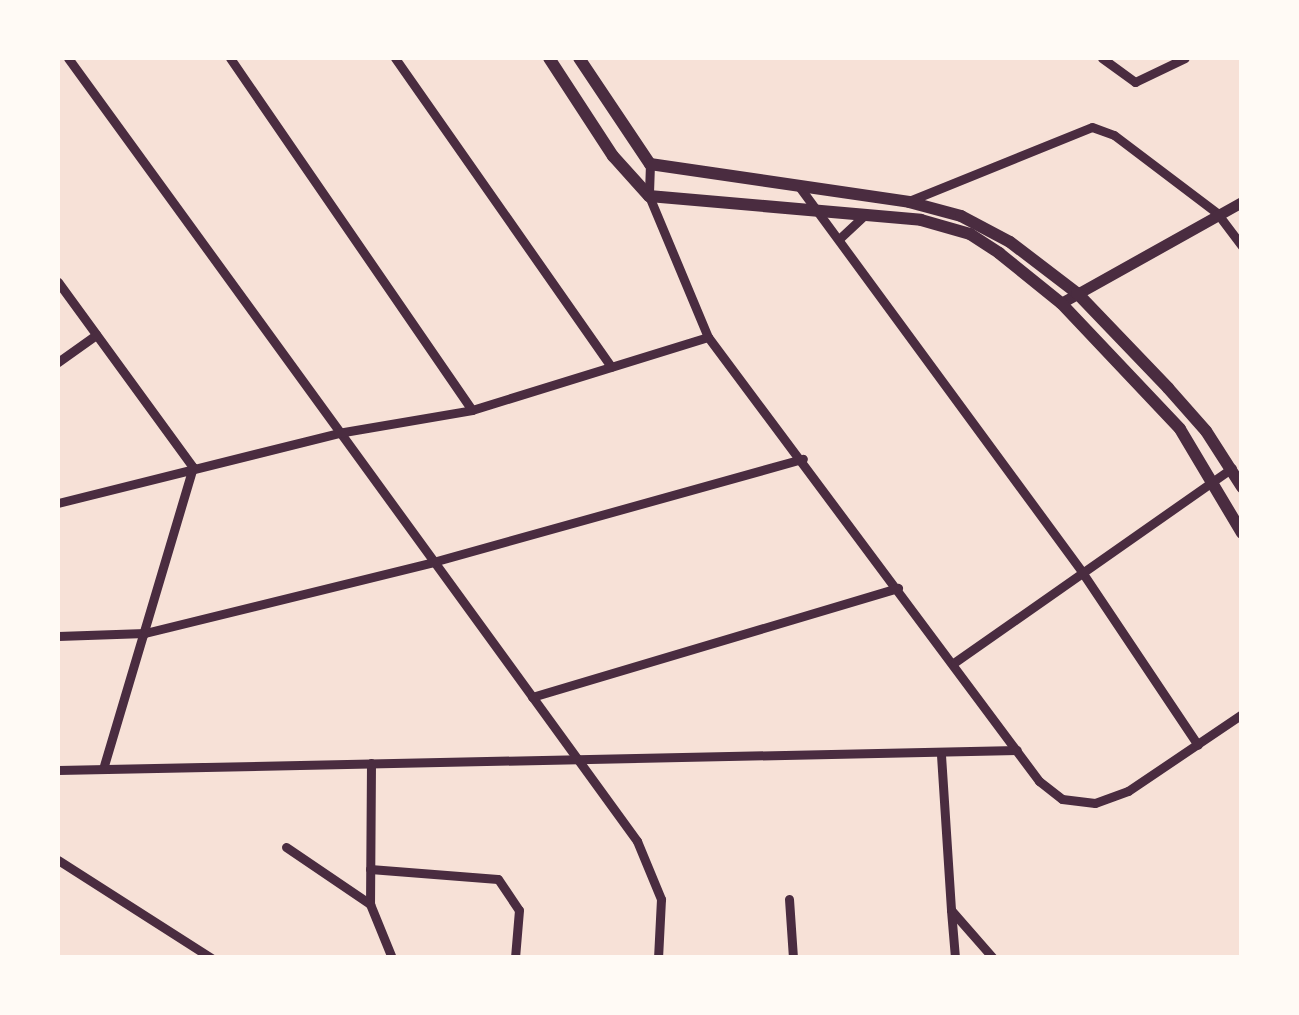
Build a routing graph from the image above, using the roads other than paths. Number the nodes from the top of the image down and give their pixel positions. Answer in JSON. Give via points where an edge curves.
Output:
{"nodes":[{"id":1,"x":68,"y":58,"type":"edge"},
{"id":2,"x":230,"y":58,"type":"edge"},
{"id":3,"x":395,"y":58,"type":"edge"},
{"id":4,"x":549,"y":58,"type":"edge"},
{"id":5,"x":580,"y":58,"type":"edge"},
{"id":6,"x":1102,"y":58,"type":"edge"},
{"id":7,"x":1186,"y":58,"type":"edge"},
{"id":8,"x":650,"y":164,"type":"junction"},
{"id":9,"x":798,"y":185,"type":"junction"},
{"id":10,"x":649,"y":196,"type":"junction"},
{"id":11,"x":909,"y":202,"type":"junction"},
{"id":12,"x":1242,"y":202,"type":"edge"},
{"id":13,"x":817,"y":212,"type":"junction"},
{"id":14,"x":868,"y":212,"type":"junction"},
{"id":15,"x":1216,"y":213,"type":"junction"},
{"id":16,"x":839,"y":239,"type":"junction"},
{"id":17,"x":1242,"y":246,"type":"edge"},
{"id":18,"x":58,"y":282,"type":"edge"},
{"id":19,"x":1077,"y":293,"type":"junction"},
{"id":20,"x":1061,"y":303,"type":"junction"},
{"id":21,"x":96,"y":335,"type":"junction"},
{"id":22,"x":708,"y":337,"type":"junction"},
{"id":23,"x":58,"y":362,"type":"edge"},
{"id":24,"x":611,"y":367,"type":"junction"},
{"id":25,"x":472,"y":410,"type":"junction"},
{"id":26,"x":338,"y":434,"type":"junction"},
{"id":27,"x":804,"y":459,"type":"junction"},
{"id":28,"x":192,"y":466,"type":"junction"},
{"id":29,"x":1232,"y":468,"type":"junction"},
{"id":30,"x":1215,"y":480,"type":"junction"},
{"id":31,"x":1242,"y":487,"type":"edge"},
{"id":32,"x":58,"y":503,"type":"edge"},
{"id":33,"x":1242,"y":533,"type":"edge"},
{"id":34,"x":433,"y":562,"type":"junction"},
{"id":35,"x":1082,"y":572,"type":"junction"},
{"id":36,"x":898,"y":588,"type":"junction"},
{"id":37,"x":145,"y":633,"type":"junction"},
{"id":38,"x":58,"y":636,"type":"edge"},
{"id":39,"x":954,"y":662,"type":"junction"},
{"id":40,"x":532,"y":696,"type":"junction"},
{"id":41,"x":1242,"y":714,"type":"edge"},
{"id":42,"x":1198,"y":745,"type":"junction"},
{"id":43,"x":1017,"y":750,"type":"junction"},
{"id":44,"x":942,"y":755,"type":"junction"},
{"id":45,"x":579,"y":759,"type":"junction"},
{"id":46,"x":371,"y":763,"type":"junction"},
{"id":47,"x":103,"y":768,"type":"junction"},
{"id":48,"x":58,"y":770,"type":"edge"},
{"id":49,"x":286,"y":847,"type":"dead end"},
{"id":50,"x":58,"y":860,"type":"edge"},
{"id":51,"x":370,"y":869,"type":"junction"},
{"id":52,"x":789,"y":899,"type":"dead end"},
{"id":53,"x":370,"y":904,"type":"junction"},
{"id":54,"x":951,"y":910,"type":"junction"},
{"id":55,"x":211,"y":958,"type":"edge"},
{"id":56,"x":392,"y":958,"type":"edge"},
{"id":57,"x":515,"y":958,"type":"edge"},
{"id":58,"x":658,"y":958,"type":"edge"},
{"id":59,"x":792,"y":958,"type":"edge"},
{"id":60,"x":954,"y":958,"type":"edge"},
{"id":61,"x":993,"y":958,"type":"edge"}],
"edges":[{"from":1,"to":26,"type":"street"},
{"from":2,"to":25,"type":"street"},
{"from":3,"to":24,"type":"street"},
{"from":4,"to":10,"type":"main road","via":[[613,156]]},
{"from":5,"to":8,"type":"main road"},
{"from":6,"to":7,"type":"street","via":[[1135,82]]},
{"from":8,"to":9,"type":"main road"},
{"from":8,"to":10,"type":"street"},
{"from":9,"to":11,"type":"main road"},
{"from":9,"to":13,"type":"street"},
{"from":10,"to":13,"type":"main road"},
{"from":10,"to":22,"type":"street"},
{"from":11,"to":15,"type":"street","via":[[1092,127],[1114,135]]},
{"from":11,"to":19,"type":"main road","via":[[987,227]]},
{"from":12,"to":15,"type":"street"},
{"from":13,"to":14,"type":"main road"},
{"from":13,"to":16,"type":"street"},
{"from":14,"to":16,"type":"street"},
{"from":14,"to":20,"type":"main road","via":[[970,234]]},
{"from":15,"to":17,"type":"street"},
{"from":15,"to":19,"type":"street"},
{"from":16,"to":35,"type":"street"},
{"from":18,"to":21,"type":"street"},
{"from":19,"to":20,"type":"street"},
{"from":19,"to":29,"type":"main road","via":[[1206,431]]},
{"from":20,"to":30,"type":"main road","via":[[1180,428]]},
{"from":21,"to":23,"type":"street"},
{"from":21,"to":28,"type":"street"},
{"from":22,"to":24,"type":"street"},
{"from":22,"to":27,"type":"street"},
{"from":24,"to":25,"type":"street"},
{"from":25,"to":26,"type":"street"},
{"from":26,"to":28,"type":"street"},
{"from":26,"to":34,"type":"street"},
{"from":27,"to":34,"type":"street"},
{"from":27,"to":36,"type":"street"},
{"from":28,"to":32,"type":"street"},
{"from":28,"to":37,"type":"street"},
{"from":29,"to":30,"type":"street"},
{"from":29,"to":31,"type":"main road"},
{"from":30,"to":33,"type":"main road"},
{"from":30,"to":35,"type":"street"},
{"from":34,"to":37,"type":"street"},
{"from":34,"to":40,"type":"street"},
{"from":35,"to":39,"type":"street"},
{"from":35,"to":42,"type":"street"},
{"from":36,"to":39,"type":"street"},
{"from":36,"to":40,"type":"street"},
{"from":37,"to":38,"type":"street"},
{"from":37,"to":47,"type":"street"},
{"from":39,"to":43,"type":"street"},
{"from":40,"to":45,"type":"street"},
{"from":41,"to":42,"type":"street"},
{"from":42,"to":43,"type":"street","via":[[1128,791],[1094,803],[1062,799]]},
{"from":43,"to":44,"type":"street"},
{"from":44,"to":45,"type":"street"},
{"from":44,"to":54,"type":"street"},
{"from":45,"to":46,"type":"street"},
{"from":45,"to":58,"type":"street","via":[[657,877]]},
{"from":46,"to":47,"type":"street"},
{"from":46,"to":51,"type":"street"},
{"from":47,"to":48,"type":"street"},
{"from":49,"to":53,"type":"street"},
{"from":50,"to":55,"type":"street"},
{"from":51,"to":53,"type":"street"},
{"from":51,"to":57,"type":"street","via":[[508,886],[519,910]]},
{"from":52,"to":59,"type":"street"},
{"from":53,"to":56,"type":"street"},
{"from":54,"to":60,"type":"street"},
{"from":54,"to":61,"type":"street"}]}
